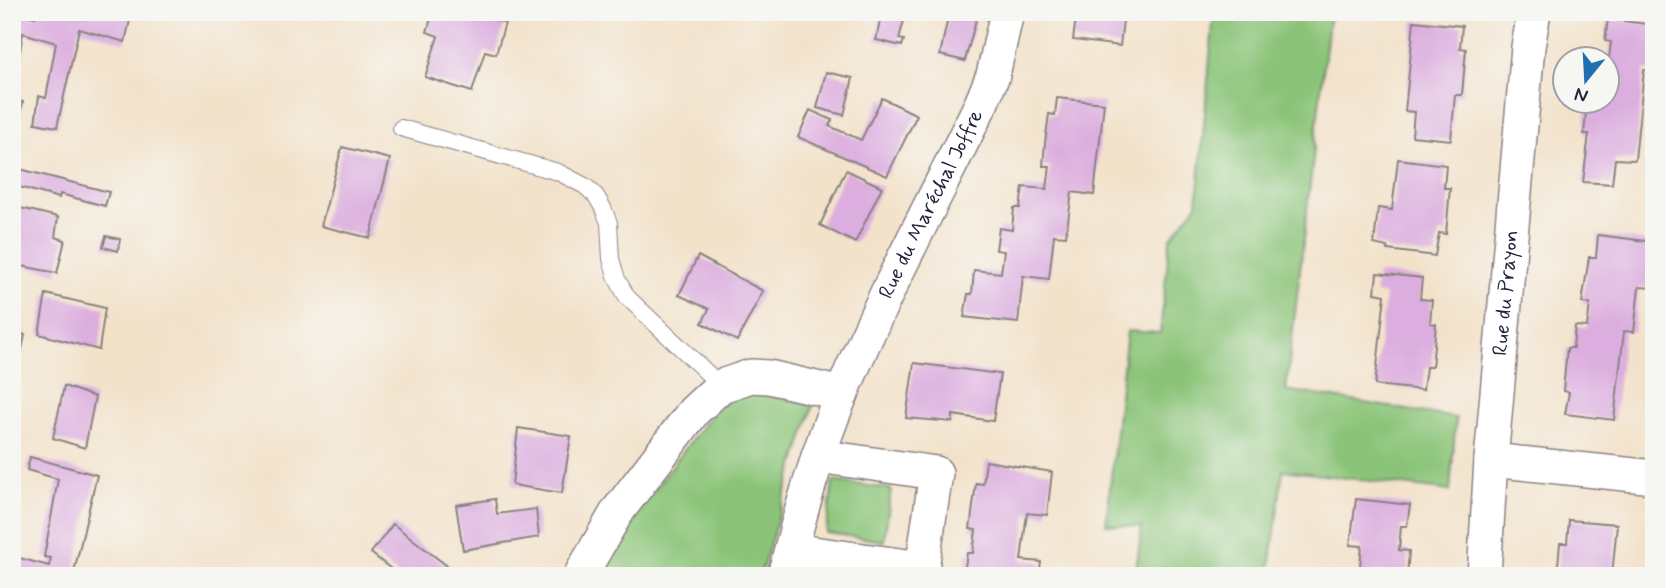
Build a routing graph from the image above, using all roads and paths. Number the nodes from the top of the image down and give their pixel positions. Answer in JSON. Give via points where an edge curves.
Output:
{"nodes":[{"id":1,"x":1007,"y":12,"type":"edge"},
{"id":2,"x":1534,"y":12,"type":"edge"},
{"id":3,"x":401,"y":128,"type":"dead end"},
{"id":4,"x":721,"y":386,"type":"junction"},
{"id":5,"x":842,"y":394,"type":"junction"},
{"id":6,"x":818,"y":456,"type":"junction"},
{"id":7,"x":1491,"y":460,"type":"junction"},
{"id":8,"x":1654,"y":477,"type":"edge"},
{"id":9,"x":787,"y":563,"type":"edge"},
{"id":10,"x":580,"y":576,"type":"edge"},
{"id":11,"x":1484,"y":576,"type":"edge"}],
"edges":[{"from":1,"to":5,"type":"street","name":"Rue du Maréchal Joffre","via":[[993,75],[981,104]]},
{"from":2,"to":7,"type":"street","name":"Rue du Prayon"},
{"from":3,"to":4,"type":"lane","via":[[558,172],[586,187],[609,223],[611,259],[627,297]]},
{"from":4,"to":5,"type":"street","via":[[751,376],[769,377]]},
{"from":4,"to":10,"type":"street","via":[[694,411],[617,512]]},
{"from":5,"to":6,"type":"street","name":"Rue du Maréchal Joffre"},
{"from":6,"to":9,"type":"street","name":"Rue du Maréchal Joffre"},
{"from":6,"to":9,"type":"street","name":"Rue du Maréchal Joffre","via":[[936,472],[922,568]]},
{"from":7,"to":8,"type":"street"},
{"from":7,"to":11,"type":"street","name":"Rue du Prayon"}]}
